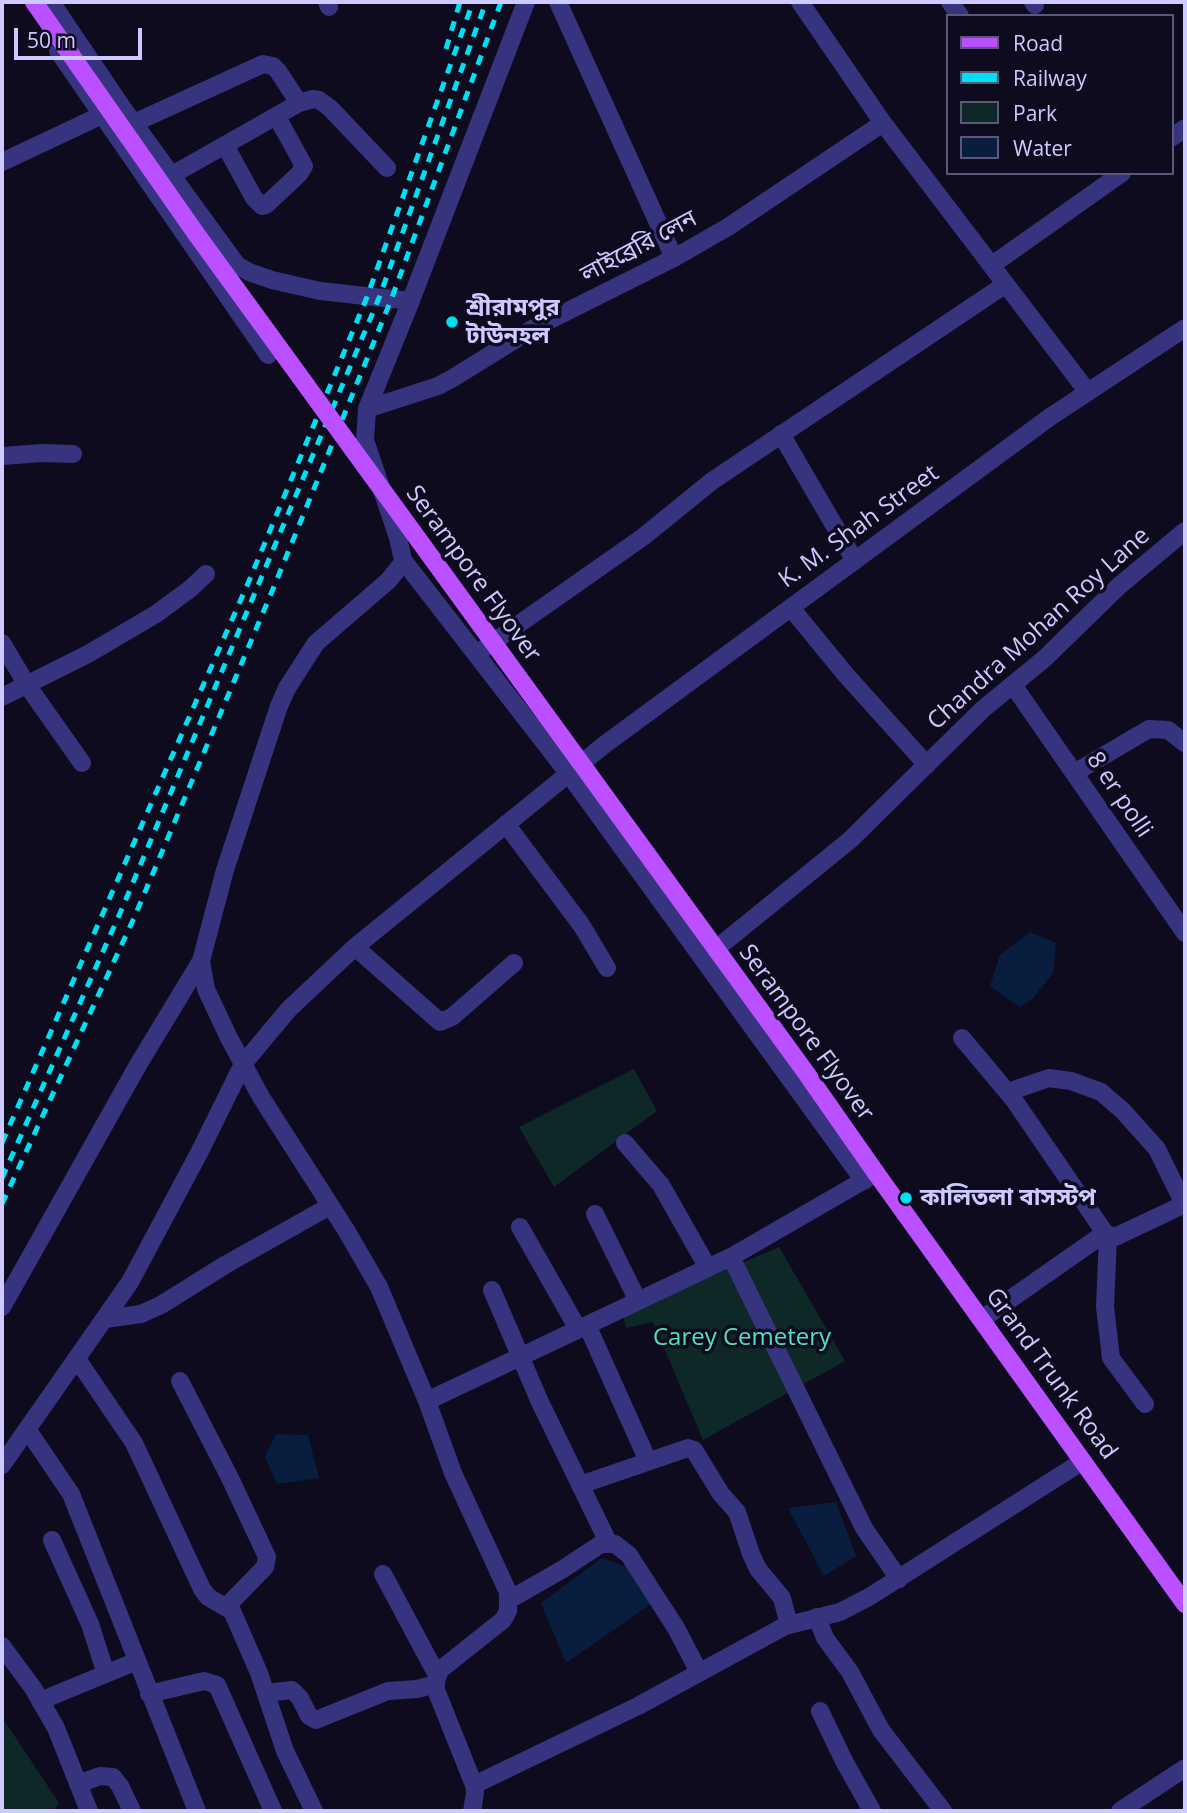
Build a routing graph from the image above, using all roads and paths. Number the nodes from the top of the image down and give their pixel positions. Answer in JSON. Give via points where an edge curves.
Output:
{"nodes":[{"id":1,"x":24,"y":2,"type":"edge"},
{"id":2,"x":34,"y":2,"type":"edge"},
{"id":3,"x":51,"y":2,"type":"edge"},
{"id":4,"x":526,"y":2,"type":"edge"},
{"id":5,"x":558,"y":2,"type":"edge"},
{"id":6,"x":800,"y":2,"type":"edge"},
{"id":7,"x":299,"y":103,"type":"junction"},
{"id":8,"x":102,"y":115,"type":"junction"},
{"id":9,"x":277,"y":117,"type":"junction"},
{"id":10,"x":134,"y":123,"type":"junction"},
{"id":11,"x":883,"y":123,"type":"junction"},
{"id":12,"x":226,"y":147,"type":"junction"},
{"id":13,"x":2,"y":162,"type":"edge"},
{"id":14,"x":387,"y":169,"type":"dead end"},
{"id":15,"x":172,"y":175,"type":"junction"},
{"id":16,"x":1119,"y":175,"type":"edge"},
{"id":17,"x":674,"y":258,"type":"junction"},
{"id":18,"x":992,"y":265,"type":"junction"},
{"id":19,"x":1006,"y":284,"type":"junction"},
{"id":20,"x":411,"y":301,"type":"junction"},
{"id":21,"x":1183,"y":333,"type":"edge"},
{"id":22,"x":268,"y":355,"type":"dead end"},
{"id":23,"x":1087,"y":391,"type":"junction"},
{"id":24,"x":367,"y":409,"type":"junction"},
{"id":25,"x":781,"y":435,"type":"junction"},
{"id":26,"x":73,"y":454,"type":"dead end"},
{"id":27,"x":2,"y":456,"type":"edge"},
{"id":28,"x":1185,"y":531,"type":"edge"},
{"id":29,"x":403,"y":560,"type":"junction"},
{"id":30,"x":855,"y":561,"type":"junction"},
{"id":31,"x":206,"y":573,"type":"dead end"},
{"id":32,"x":791,"y":608,"type":"junction"},
{"id":33,"x":2,"y":643,"type":"edge"},
{"id":34,"x":476,"y":654,"type":"junction"},
{"id":35,"x":27,"y":685,"type":"junction"},
{"id":36,"x":1013,"y":685,"type":"junction"},
{"id":37,"x":2,"y":697,"type":"edge"},
{"id":38,"x":1185,"y":743,"type":"edge"},
{"id":39,"x":82,"y":763,"type":"dead end"},
{"id":40,"x":926,"y":765,"type":"junction"},
{"id":41,"x":568,"y":773,"type":"junction"},
{"id":42,"x":1074,"y":773,"type":"junction"},
{"id":43,"x":506,"y":824,"type":"junction"},
{"id":44,"x":1185,"y":933,"type":"edge"},
{"id":45,"x":355,"y":947,"type":"junction"},
{"id":46,"x":703,"y":959,"type":"junction"},
{"id":47,"x":201,"y":961,"type":"junction"},
{"id":48,"x":514,"y":963,"type":"dead end"},
{"id":49,"x":607,"y":968,"type":"dead end"},
{"id":50,"x":962,"y":1038,"type":"dead end"},
{"id":51,"x":243,"y":1064,"type":"junction"},
{"id":52,"x":1008,"y":1092,"type":"junction"},
{"id":53,"x":625,"y":1143,"type":"dead end"},
{"id":54,"x":870,"y":1177,"type":"junction"},
{"id":55,"x":1185,"y":1204,"type":"edge"},
{"id":56,"x":330,"y":1206,"type":"junction"},
{"id":57,"x":595,"y":1214,"type":"dead end"},
{"id":58,"x":520,"y":1227,"type":"dead end"},
{"id":59,"x":1106,"y":1235,"type":"junction"},
{"id":60,"x":730,"y":1256,"type":"junction"},
{"id":61,"x":708,"y":1268,"type":"junction"},
{"id":62,"x":492,"y":1290,"type":"dead end"},
{"id":63,"x":638,"y":1301,"type":"junction"},
{"id":64,"x":2,"y":1307,"type":"edge"},
{"id":65,"x":105,"y":1319,"type":"junction"},
{"id":66,"x":982,"y":1319,"type":"junction"},
{"id":67,"x":582,"y":1327,"type":"junction"},
{"id":68,"x":520,"y":1356,"type":"junction"},
{"id":69,"x":77,"y":1359,"type":"junction"},
{"id":70,"x":180,"y":1381,"type":"dead end"},
{"id":71,"x":427,"y":1401,"type":"junction"},
{"id":72,"x":1145,"y":1404,"type":"dead end"},
{"id":73,"x":27,"y":1429,"type":"junction"},
{"id":74,"x":648,"y":1461,"type":"junction"},
{"id":75,"x":1083,"y":1461,"type":"junction"},
{"id":76,"x":2,"y":1465,"type":"edge"},
{"id":77,"x":580,"y":1485,"type":"junction"},
{"id":78,"x":52,"y":1541,"type":"dead end"},
{"id":79,"x":608,"y":1542,"type":"junction"},
{"id":80,"x":383,"y":1574,"type":"dead end"},
{"id":81,"x":899,"y":1579,"type":"junction"},
{"id":82,"x":509,"y":1600,"type":"junction"},
{"id":83,"x":1185,"y":1604,"type":"edge"},
{"id":84,"x":228,"y":1606,"type":"junction"},
{"id":85,"x":817,"y":1617,"type":"junction"},
{"id":86,"x":789,"y":1625,"type":"junction"},
{"id":87,"x":2,"y":1646,"type":"edge"},
{"id":88,"x":137,"y":1661,"type":"junction"},
{"id":89,"x":699,"y":1672,"type":"junction"},
{"id":90,"x":106,"y":1674,"type":"junction"},
{"id":91,"x":436,"y":1680,"type":"junction"},
{"id":92,"x":266,"y":1693,"type":"junction"},
{"id":93,"x":149,"y":1694,"type":"junction"},
{"id":94,"x":40,"y":1701,"type":"junction"},
{"id":95,"x":820,"y":1711,"type":"dead end"},
{"id":96,"x":1185,"y":1768,"type":"edge"},
{"id":97,"x":78,"y":1784,"type":"junction"},
{"id":98,"x":474,"y":1785,"type":"junction"},
{"id":99,"x":89,"y":1811,"type":"edge"},
{"id":100,"x":132,"y":1811,"type":"edge"},
{"id":101,"x":197,"y":1811,"type":"edge"},
{"id":102,"x":273,"y":1811,"type":"edge"},
{"id":103,"x":314,"y":1811,"type":"edge"},
{"id":104,"x":472,"y":1811,"type":"edge"},
{"id":105,"x":872,"y":1811,"type":"edge"},
{"id":106,"x":943,"y":1811,"type":"edge"},
{"id":107,"x":1120,"y":1811,"type":"edge"}],
"edges":[{"from":1,"to":8,"type":"street"},
{"from":2,"to":54,"type":"main road","name":"Serampore Flyover","bridge":true,"via":[[197,235],[790,1050]]},
{"from":3,"to":10,"type":"street"},
{"from":4,"to":20,"type":"street"},
{"from":5,"to":17,"type":"street"},
{"from":6,"to":11,"type":"street"},
{"from":7,"to":9,"type":"street"},
{"from":7,"to":10,"type":"street","via":[[278,71],[263,64]]},
{"from":7,"to":14,"type":"street","via":[[323,102]]},
{"from":8,"to":13,"type":"street"},
{"from":8,"to":22,"type":"street"},
{"from":9,"to":12,"type":"street"},
{"from":9,"to":12,"type":"street","via":[[304,166],[267,205],[254,198]]},
{"from":10,"to":15,"type":"street"},
{"from":11,"to":17,"type":"street","name":"লাইব্রেরি লেন","via":[[729,227]]},
{"from":11,"to":18,"type":"street"},
{"from":12,"to":15,"type":"street"},
{"from":15,"to":20,"type":"street","via":[[244,270],[320,291]]},
{"from":16,"to":18,"type":"street"},
{"from":17,"to":24,"type":"street","name":"লাইব্রেরি লেন","via":[[532,329],[438,386]]},
{"from":18,"to":19,"type":"street"},
{"from":19,"to":23,"type":"street"},
{"from":19,"to":25,"type":"street"},
{"from":20,"to":24,"type":"street"},
{"from":21,"to":23,"type":"street","name":"K. M. Shah Street"},
{"from":23,"to":30,"type":"street","name":"K. M. Shah Street"},
{"from":24,"to":29,"type":"street","via":[[365,440]]},
{"from":25,"to":30,"type":"street"},
{"from":25,"to":34,"type":"street"},
{"from":26,"to":27,"type":"street"},
{"from":28,"to":36,"type":"street","name":"Chandra Mohan Roy Lane"},
{"from":29,"to":34,"type":"street"},
{"from":29,"to":47,"type":"street","via":[[388,581],[316,643],[287,688],[225,870]]},
{"from":30,"to":32,"type":"street","name":"K. M. Shah Street"},
{"from":31,"to":35,"type":"street","via":[[156,614]]},
{"from":32,"to":40,"type":"street","name":"Chandra Mohan Roy Lane"},
{"from":32,"to":41,"type":"street","name":"K. M. Shah Street"},
{"from":33,"to":35,"type":"street"},
{"from":34,"to":41,"type":"street"},
{"from":35,"to":37,"type":"street"},
{"from":35,"to":39,"type":"street"},
{"from":36,"to":40,"type":"street","name":"Chandra Mohan Roy Lane"},
{"from":36,"to":42,"type":"street","name":"8 er polli"},
{"from":38,"to":42,"type":"street","via":[[1168,730],[1154,728]]},
{"from":40,"to":46,"type":"street","name":"Chandra Mohan Roy Lane","via":[[850,840]]},
{"from":41,"to":43,"type":"street","name":"K. M. Shah Street"},
{"from":41,"to":46,"type":"street"},
{"from":42,"to":44,"type":"street","name":"8 er polli"},
{"from":43,"to":45,"type":"street","name":"K. M. Shah Street"},
{"from":43,"to":49,"type":"street","via":[[568,906]]},
{"from":45,"to":48,"type":"street","via":[[440,1022],[452,1017]]},
{"from":45,"to":51,"type":"street","name":"K. M. Shah Street","via":[[289,1009]]},
{"from":46,"to":54,"type":"street"},
{"from":47,"to":51,"type":"street","via":[[206,989]]},
{"from":47,"to":64,"type":"street"},
{"from":50,"to":52,"type":"street"},
{"from":51,"to":56,"type":"street"},
{"from":51,"to":65,"type":"street","name":"K. M. Shah Street","via":[[140,1265]]},
{"from":52,"to":55,"type":"street","via":[[1049,1077],[1101,1092],[1157,1149]]},
{"from":52,"to":59,"type":"street"},
{"from":53,"to":61,"type":"street","via":[[661,1185]]},
{"from":54,"to":60,"type":"street"},
{"from":54,"to":66,"type":"main road","name":"Grand Trunk Road"},
{"from":55,"to":59,"type":"street","via":[[1123,1234]]},
{"from":56,"to":65,"type":"street","via":[[150,1311]]},
{"from":56,"to":71,"type":"street","via":[[379,1287]]},
{"from":57,"to":63,"type":"street"},
{"from":58,"to":67,"type":"street"},
{"from":59,"to":66,"type":"street"},
{"from":59,"to":72,"type":"street","via":[[1105,1307],[1111,1358]]},
{"from":60,"to":61,"type":"street"},
{"from":60,"to":81,"type":"street","via":[[864,1528]]},
{"from":61,"to":63,"type":"street"},
{"from":62,"to":68,"type":"street"},
{"from":63,"to":67,"type":"street"},
{"from":65,"to":69,"type":"street","name":"K. M. Shah Street"},
{"from":66,"to":75,"type":"main road","name":"Grand Trunk Road"},
{"from":67,"to":68,"type":"street"},
{"from":67,"to":74,"type":"street"},
{"from":68,"to":71,"type":"street"},
{"from":68,"to":77,"type":"street"},
{"from":69,"to":73,"type":"street","name":"K. M. Shah Street"},
{"from":69,"to":84,"type":"street","via":[[134,1443],[202,1589]]},
{"from":70,"to":84,"type":"street","via":[[267,1557],[265,1567]]},
{"from":71,"to":82,"type":"street"},
{"from":73,"to":76,"type":"street","name":"K. M. Shah Street"},
{"from":73,"to":88,"type":"street","via":[[71,1494]]},
{"from":74,"to":77,"type":"street"},
{"from":74,"to":86,"type":"street","via":[[694,1450],[737,1512],[758,1569],[782,1598]]},
{"from":75,"to":81,"type":"street"},
{"from":75,"to":83,"type":"main road","name":"Grand Trunk Road"},
{"from":77,"to":79,"type":"street"},
{"from":78,"to":90,"type":"street","via":[[90,1623]]},
{"from":79,"to":82,"type":"street"},
{"from":79,"to":89,"type":"street","via":[[629,1555]]},
{"from":80,"to":91,"type":"street"},
{"from":81,"to":85,"type":"street","via":[[840,1612]]},
{"from":82,"to":91,"type":"street","via":[[503,1620]]},
{"from":84,"to":92,"type":"street"},
{"from":85,"to":86,"type":"street"},
{"from":85,"to":106,"type":"street","via":[[881,1730]]},
{"from":86,"to":89,"type":"street"},
{"from":87,"to":94,"type":"street"},
{"from":88,"to":90,"type":"street"},
{"from":88,"to":93,"type":"street"},
{"from":89,"to":98,"type":"street"},
{"from":90,"to":94,"type":"street"},
{"from":91,"to":92,"type":"street","via":[[417,1689],[388,1691],[316,1720],[292,1690]]},
{"from":91,"to":98,"type":"street"},
{"from":92,"to":103,"type":"street","via":[[285,1751]]},
{"from":93,"to":101,"type":"street"},
{"from":93,"to":102,"type":"street","via":[[204,1681],[218,1685]]},
{"from":94,"to":97,"type":"street"},
{"from":95,"to":105,"type":"street"},
{"from":96,"to":107,"type":"street"},
{"from":97,"to":99,"type":"street"},
{"from":97,"to":100,"type":"street","via":[[100,1776],[113,1777]]},
{"from":98,"to":104,"type":"street"}]}
